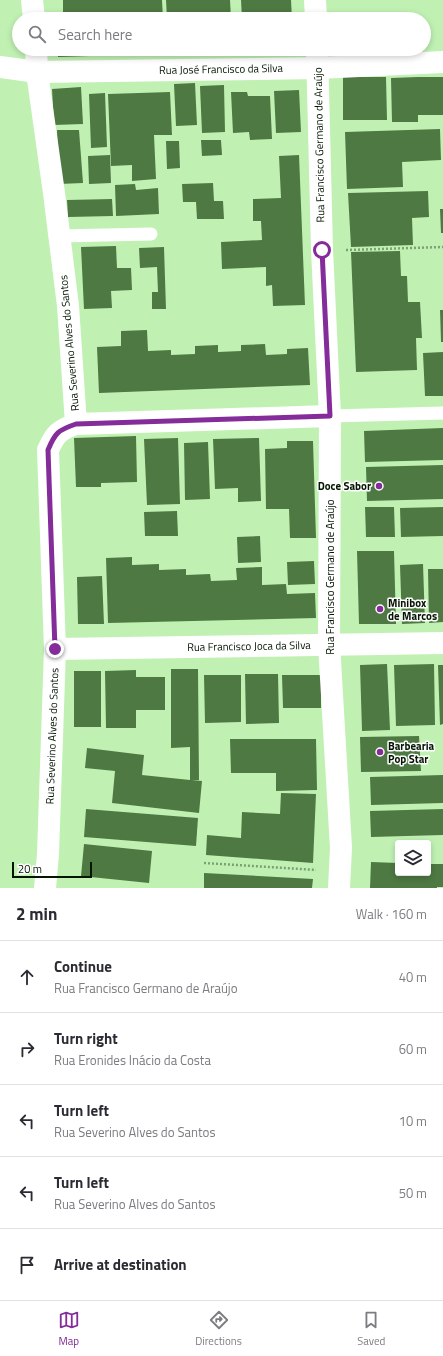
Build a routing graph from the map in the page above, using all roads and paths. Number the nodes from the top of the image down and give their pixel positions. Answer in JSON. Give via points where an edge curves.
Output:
{"nodes":[{"id":1,"x":32,"y":0,"type":"edge"},
{"id":2,"x":315,"y":0,"type":"edge"},
{"id":3,"x":33,"y":12,"type":"edge"},
{"id":4,"x":316,"y":12,"type":"edge"},
{"id":5,"x":36,"y":56,"type":"edge"},
{"id":6,"x":317,"y":58,"type":"edge"},
{"id":7,"x":443,"y":62,"type":"edge"},
{"id":8,"x":0,"y":67,"type":"edge"},
{"id":9,"x":37,"y":72,"type":"junction"},
{"id":10,"x":151,"y":234,"type":"dead end"},
{"id":11,"x":58,"y":236,"type":"junction"},
{"id":12,"x":443,"y":247,"type":"edge"},
{"id":13,"x":322,"y":250,"type":"junction"},
{"id":14,"x":443,"y":413,"type":"edge"},
{"id":15,"x":330,"y":416,"type":"junction"},
{"id":16,"x":76,"y":424,"type":"junction"},
{"id":17,"x":443,"y":643,"type":"edge"},
{"id":18,"x":329,"y":644,"type":"junction"},
{"id":19,"x":55,"y":649,"type":"junction"},
{"id":20,"x":204,"y":862,"type":"dead end"},
{"id":21,"x":339,"y":880,"type":"edge"},
{"id":22,"x":45,"y":888,"type":"edge"}],
"edges":[{"from":1,"to":3,"type":"street"},
{"from":2,"to":4,"type":"street"},
{"from":5,"to":9,"type":"street","name":"Rua Severino Alves do Santos"},
{"from":6,"to":7,"type":"street","name":"Rua José Francisco da Silva"},
{"from":6,"to":9,"type":"street","name":"Rua José Francisco da Silva"},
{"from":6,"to":13,"type":"street","name":"Rua Francisco Germano de Araújo"},
{"from":8,"to":9,"type":"street","name":"Rua José Francisco da Silva"},
{"from":9,"to":11,"type":"street","name":"Rua Severino Alves do Santos"},
{"from":10,"to":11,"type":"lane"},
{"from":11,"to":16,"type":"street","name":"Rua Severino Alves do Santos","via":[[68,306]]},
{"from":12,"to":13,"type":"path"},
{"from":13,"to":15,"type":"street","name":"Rua Francisco Germano de Araújo"},
{"from":14,"to":15,"type":"lane"},
{"from":15,"to":16,"type":"street"},
{"from":15,"to":18,"type":"street","name":"Rua Francisco Germano de Araújo"},
{"from":16,"to":19,"type":"street","name":"Rua Severino Alves do Santos","via":[[64,428],[54,436],[48,450]]},
{"from":17,"to":18,"type":"street","name":"Rua Francisco Joca da Silva"},
{"from":18,"to":19,"type":"street","name":"Rua Francisco Joca da Silva"},
{"from":18,"to":21,"type":"street","name":"Rua Francisco Germano de Araújo","via":[[341,848]]},
{"from":19,"to":22,"type":"street","name":"Rua Severino Alves do Santos"},
{"from":20,"to":21,"type":"path"}]}
